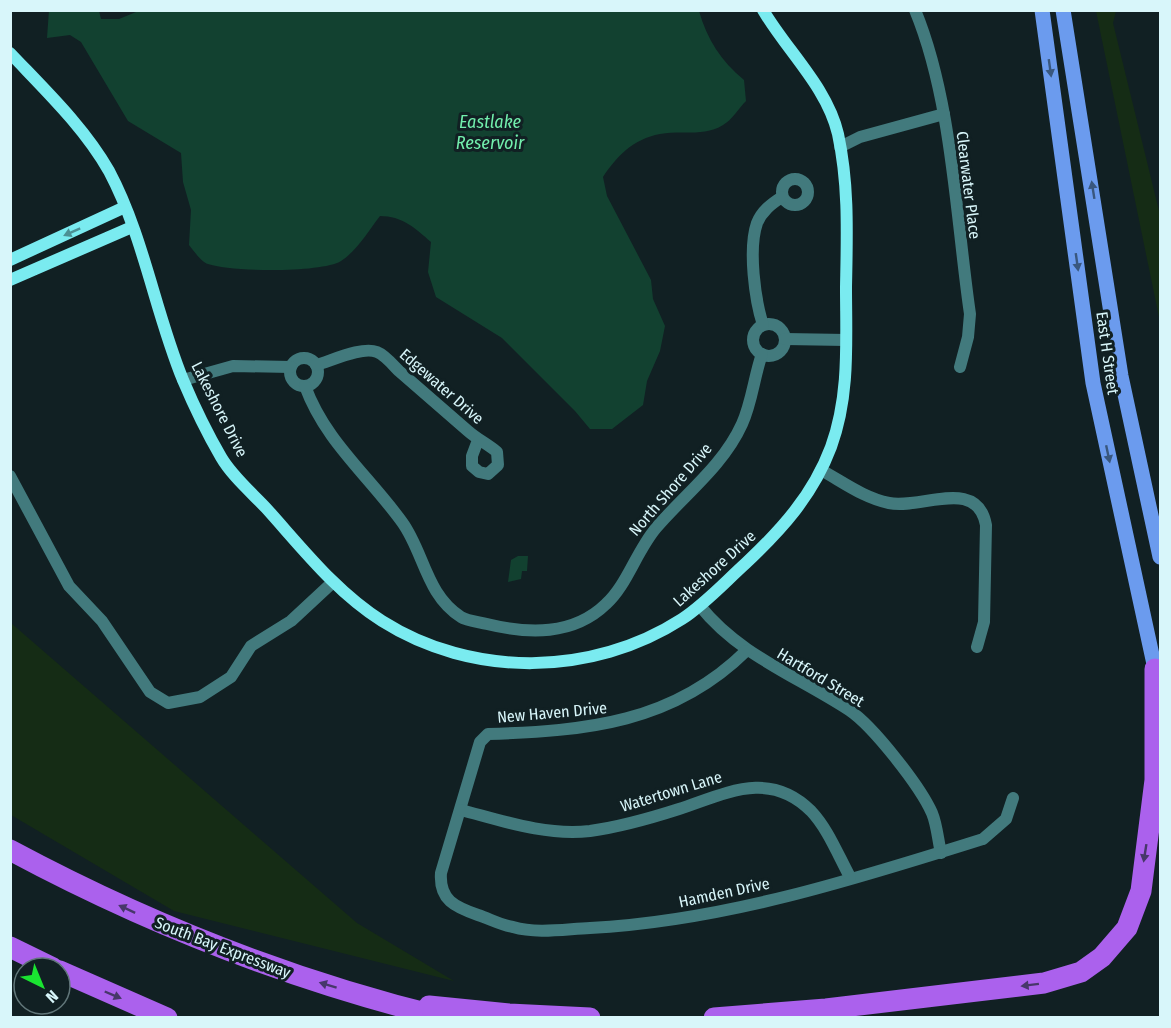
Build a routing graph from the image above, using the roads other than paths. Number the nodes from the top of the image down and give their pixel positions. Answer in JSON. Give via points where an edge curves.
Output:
{"nodes":[{"id":1,"x":763,"y":10,"type":"edge"},
{"id":2,"x":915,"y":10,"type":"edge"},
{"id":3,"x":1042,"y":10,"type":"edge"},
{"id":4,"x":1063,"y":10,"type":"edge"},
{"id":5,"x":10,"y":53,"type":"edge"},
{"id":6,"x":944,"y":114,"type":"junction"},
{"id":7,"x":840,"y":147,"type":"junction"},
{"id":8,"x":782,"y":197,"type":"dead end"},
{"id":9,"x":125,"y":207,"type":"junction"},
{"id":10,"x":132,"y":227,"type":"junction"},
{"id":11,"x":10,"y":260,"type":"edge"},
{"id":12,"x":10,"y":280,"type":"edge"},
{"id":13,"x":763,"y":325,"type":"junction"},
{"id":14,"x":785,"y":339,"type":"junction"},
{"id":15,"x":846,"y":340,"type":"junction"},
{"id":16,"x":762,"y":354,"type":"junction"},
{"id":17,"x":316,"y":365,"type":"junction"},
{"id":18,"x":291,"y":367,"type":"junction"},
{"id":19,"x":960,"y":367,"type":"dead end"},
{"id":20,"x":183,"y":380,"type":"junction"},
{"id":21,"x":305,"y":386,"type":"junction"},
{"id":22,"x":478,"y":440,"type":"dead end"},
{"id":23,"x":821,"y":470,"type":"junction"},
{"id":24,"x":10,"y":476,"type":"edge"},
{"id":25,"x":1161,"y":557,"type":"edge"},
{"id":26,"x":333,"y":582,"type":"junction"},
{"id":27,"x":700,"y":606,"type":"junction"},
{"id":28,"x":977,"y":648,"type":"dead end"},
{"id":29,"x":746,"y":651,"type":"junction"},
{"id":30,"x":1155,"y":669,"type":"junction"},
{"id":31,"x":1161,"y":698,"type":"edge"},
{"id":32,"x":1013,"y":798,"type":"dead end"},
{"id":33,"x":461,"y":810,"type":"junction"},
{"id":34,"x":10,"y":850,"type":"edge"},
{"id":35,"x":941,"y":853,"type":"junction"},
{"id":36,"x":441,"y":873,"type":"joint"},
{"id":37,"x":850,"y":877,"type":"junction"},
{"id":38,"x":10,"y":947,"type":"edge"},
{"id":39,"x":28,"y":956,"type":"edge"},
{"id":40,"x":72,"y":976,"type":"edge"},
{"id":41,"x":364,"y":997,"type":"junction"},
{"id":42,"x":167,"y":1017,"type":"edge"},
{"id":43,"x":445,"y":1017,"type":"edge"},
{"id":44,"x":590,"y":1017,"type":"edge"},
{"id":45,"x":714,"y":1017,"type":"edge"}],
"edges":[{"from":1,"to":7,"type":"street","name":"Lakeshore Drive","via":[[828,105]]},
{"from":2,"to":6,"type":"street","name":"Clearwater Place","via":[[929,43]]},
{"from":3,"to":30,"type":"main road","name":"East H Street","one_way":true,"via":[[1093,383]]},
{"from":25,"to":4,"type":"main road","name":"East H Street","one_way":true,"via":[[1121,376]]},
{"from":5,"to":9,"type":"street","name":"Lakeshore Drive","via":[[95,150]]},
{"from":6,"to":7,"type":"street","via":[[860,137]]},
{"from":6,"to":19,"type":"street","name":"Clearwater Place","via":[[970,314]]},
{"from":7,"to":15,"type":"street","name":"Lakeshore Drive","via":[[847,188]]},
{"from":8,"to":13,"type":"street","name":"North Shore Drive","via":[[765,209],[753,243],[757,307]]},
{"from":9,"to":10,"type":"street","name":"Lakeshore Drive"},
{"from":9,"to":11,"type":"street","one_way":true},
{"from":10,"to":12,"type":"street"},
{"from":10,"to":20,"type":"street","name":"Lakeshore Drive"},
{"from":13,"to":14,"type":"street","via":[[778,326]]},
{"from":13,"to":16,"type":"street","name":"North Shore Drive","via":[[755,332],[753,342]]},
{"from":14,"to":15,"type":"street"},
{"from":14,"to":16,"type":"street","via":[[778,353]]},
{"from":15,"to":23,"type":"street","name":"Lakeshore Drive","via":[[842,407]]},
{"from":16,"to":21,"type":"street","name":"North Shore Drive","via":[[742,425],[721,458],[656,528],[606,604],[582,621],[552,630],[513,630],[461,618],[437,594],[404,524],[321,423]]},
{"from":17,"to":18,"type":"street","name":"Edgewater Drive","via":[[305,358]]},
{"from":17,"to":21,"type":"street","via":[[316,378]]},
{"from":17,"to":22,"type":"street","name":"Edgewater Drive","via":[[361,350],[377,352]]},
{"from":18,"to":20,"type":"street","name":"Edgewater Drive","via":[[233,366]]},
{"from":18,"to":21,"type":"street","via":[[293,380]]},
{"from":20,"to":26,"type":"street","name":"Lakeshore Drive","via":[[223,461]]},
{"from":23,"to":27,"type":"street","name":"Lakeshore Drive","via":[[804,501],[782,528]]},
{"from":23,"to":28,"type":"street","via":[[862,494],[891,504],[965,499],[977,505],[984,513],[986,525],[984,622]]},
{"from":24,"to":26,"type":"street","via":[[69,586],[102,621],[150,692],[168,703],[200,697],[231,677],[250,646],[291,621]]},
{"from":26,"to":27,"type":"street","name":"Lakeshore Drive","via":[[364,609],[416,639],[456,654],[502,662],[572,661],[617,650],[660,632]]},
{"from":27,"to":29,"type":"street","name":"Hartford Street","via":[[712,622]]},
{"from":29,"to":33,"type":"street","name":"New Haven Drive","via":[[713,680],[659,709],[587,729],[488,734],[480,742]]},
{"from":29,"to":35,"type":"street","name":"Hartford Street","via":[[867,725],[933,814]]},
{"from":30,"to":31,"type":"main road","name":"East H Street"},
{"from":30,"to":45,"type":"highway","one_way":true,"via":[[1155,780],[1140,891],[1127,928],[1102,957],[1075,974],[1044,983],[826,1009]]},
{"from":32,"to":35,"type":"street","name":"Hamden Drive","via":[[1006,819],[983,839]]},
{"from":33,"to":36,"type":"street","name":"New Haven Drive"},
{"from":33,"to":37,"type":"street","name":"Watertown Lane","via":[[536,829],[590,831],[678,810],[740,788],[760,788],[784,793],[810,810]]},
{"from":41,"to":34,"type":"highway","name":"South Bay Expressway","one_way":true,"via":[[179,932]]},
{"from":35,"to":37,"type":"street","name":"Hamden Drive"},
{"from":36,"to":37,"type":"street","name":"Hamden Drive","via":[[440,888],[446,899],[514,928],[540,930],[648,924],[780,897]]},
{"from":38,"to":39,"type":"highway"},
{"from":40,"to":42,"type":"highway","one_way":true},
{"from":41,"to":43,"type":"highway","name":"South Bay Expressway"},
{"from":41,"to":44,"type":"highway","via":[[499,1013]]}]}
